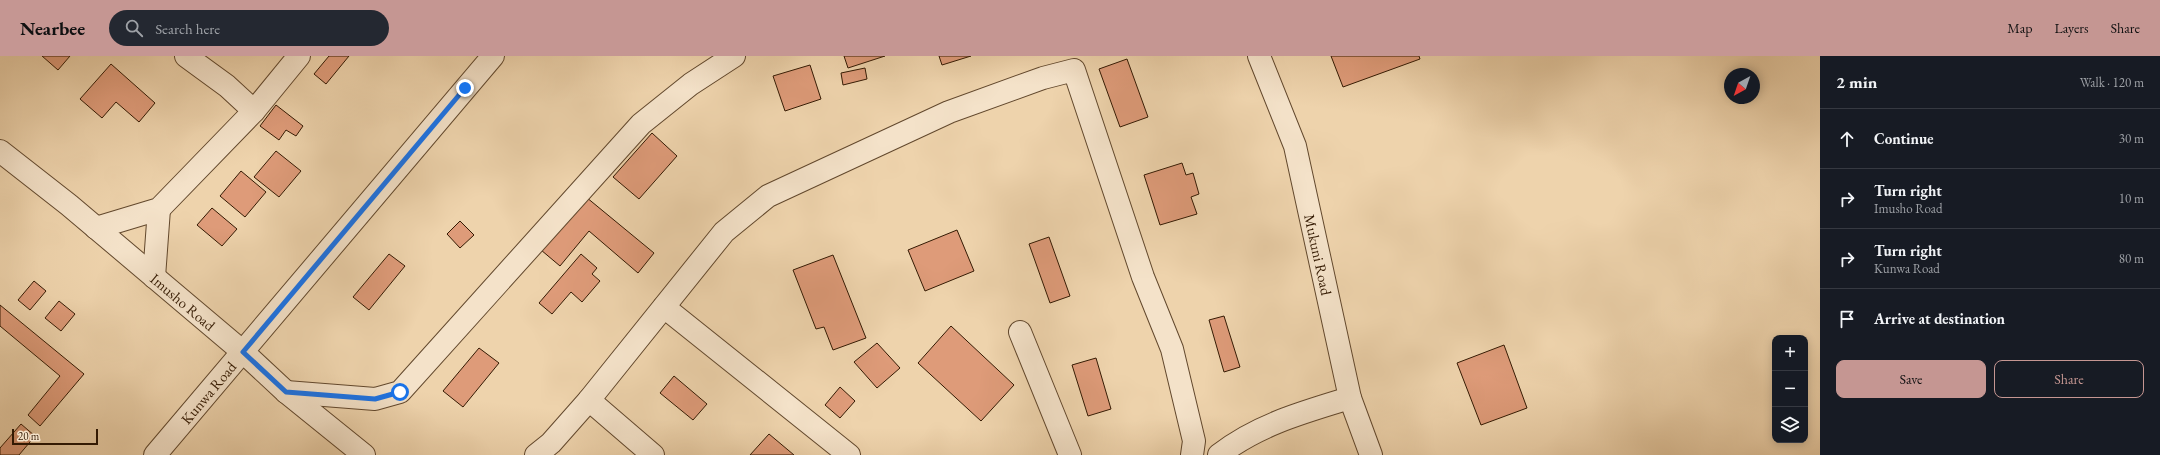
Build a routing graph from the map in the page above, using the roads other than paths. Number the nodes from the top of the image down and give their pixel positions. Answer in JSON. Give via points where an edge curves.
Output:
{"nodes":[{"id":1,"x":186,"y":56,"type":"edge"},
{"id":2,"x":299,"y":56,"type":"edge"},
{"id":3,"x":493,"y":56,"type":"edge"},
{"id":4,"x":734,"y":56,"type":"edge"},
{"id":5,"x":1259,"y":56,"type":"edge"},
{"id":6,"x":1072,"y":63,"type":"edge"},
{"id":7,"x":254,"y":111,"type":"junction"},
{"id":8,"x":0,"y":151,"type":"edge"},
{"id":9,"x":159,"y":209,"type":"junction"},
{"id":10,"x":96,"y":228,"type":"junction"},
{"id":11,"x":154,"y":277,"type":"junction"},
{"id":12,"x":664,"y":307,"type":"junction"},
{"id":13,"x":1020,"y":332,"type":"dead end"},
{"id":14,"x":243,"y":352,"type":"junction"},
{"id":15,"x":286,"y":392,"type":"junction"},
{"id":16,"x":1350,"y":398,"type":"junction"},
{"id":17,"x":589,"y":400,"type":"junction"},
{"id":18,"x":155,"y":455,"type":"edge"},
{"id":19,"x":364,"y":455,"type":"edge"},
{"id":20,"x":536,"y":455,"type":"edge"},
{"id":21,"x":653,"y":455,"type":"edge"},
{"id":22,"x":849,"y":455,"type":"edge"},
{"id":23,"x":1070,"y":455,"type":"edge"},
{"id":24,"x":1192,"y":455,"type":"edge"},
{"id":25,"x":1219,"y":455,"type":"edge"},
{"id":26,"x":1371,"y":455,"type":"edge"}],
"edges":[{"from":1,"to":7,"type":"street"},
{"from":2,"to":7,"type":"street"},
{"from":3,"to":14,"type":"street","name":"Kunwa Road"},
{"from":4,"to":15,"type":"street","via":[[691,84],[641,124],[400,392],[375,399]]},
{"from":5,"to":16,"type":"street","name":"Mukuni Road","via":[[1295,146]]},
{"from":6,"to":12,"type":"street","via":[[1043,78],[949,112],[768,196],[724,232]]},
{"from":6,"to":24,"type":"street","via":[[1143,277],[1172,349],[1194,441]]},
{"from":7,"to":9,"type":"street"},
{"from":8,"to":10,"type":"street","name":"Imusho Road"},
{"from":9,"to":10,"type":"street"},
{"from":9,"to":11,"type":"street"},
{"from":10,"to":11,"type":"street","name":"Imusho Road"},
{"from":11,"to":14,"type":"street","name":"Imusho Road"},
{"from":12,"to":17,"type":"street"},
{"from":12,"to":22,"type":"street"},
{"from":13,"to":23,"type":"street"},
{"from":14,"to":15,"type":"street","name":"Imusho Road"},
{"from":14,"to":18,"type":"street","name":"Kunwa Road"},
{"from":15,"to":19,"type":"street","name":"Imusho Road"},
{"from":16,"to":25,"type":"street","via":[[1281,420],[1230,446]]},
{"from":16,"to":26,"type":"street","name":"Mukuni Road"},
{"from":17,"to":20,"type":"street"},
{"from":17,"to":21,"type":"street"}]}
